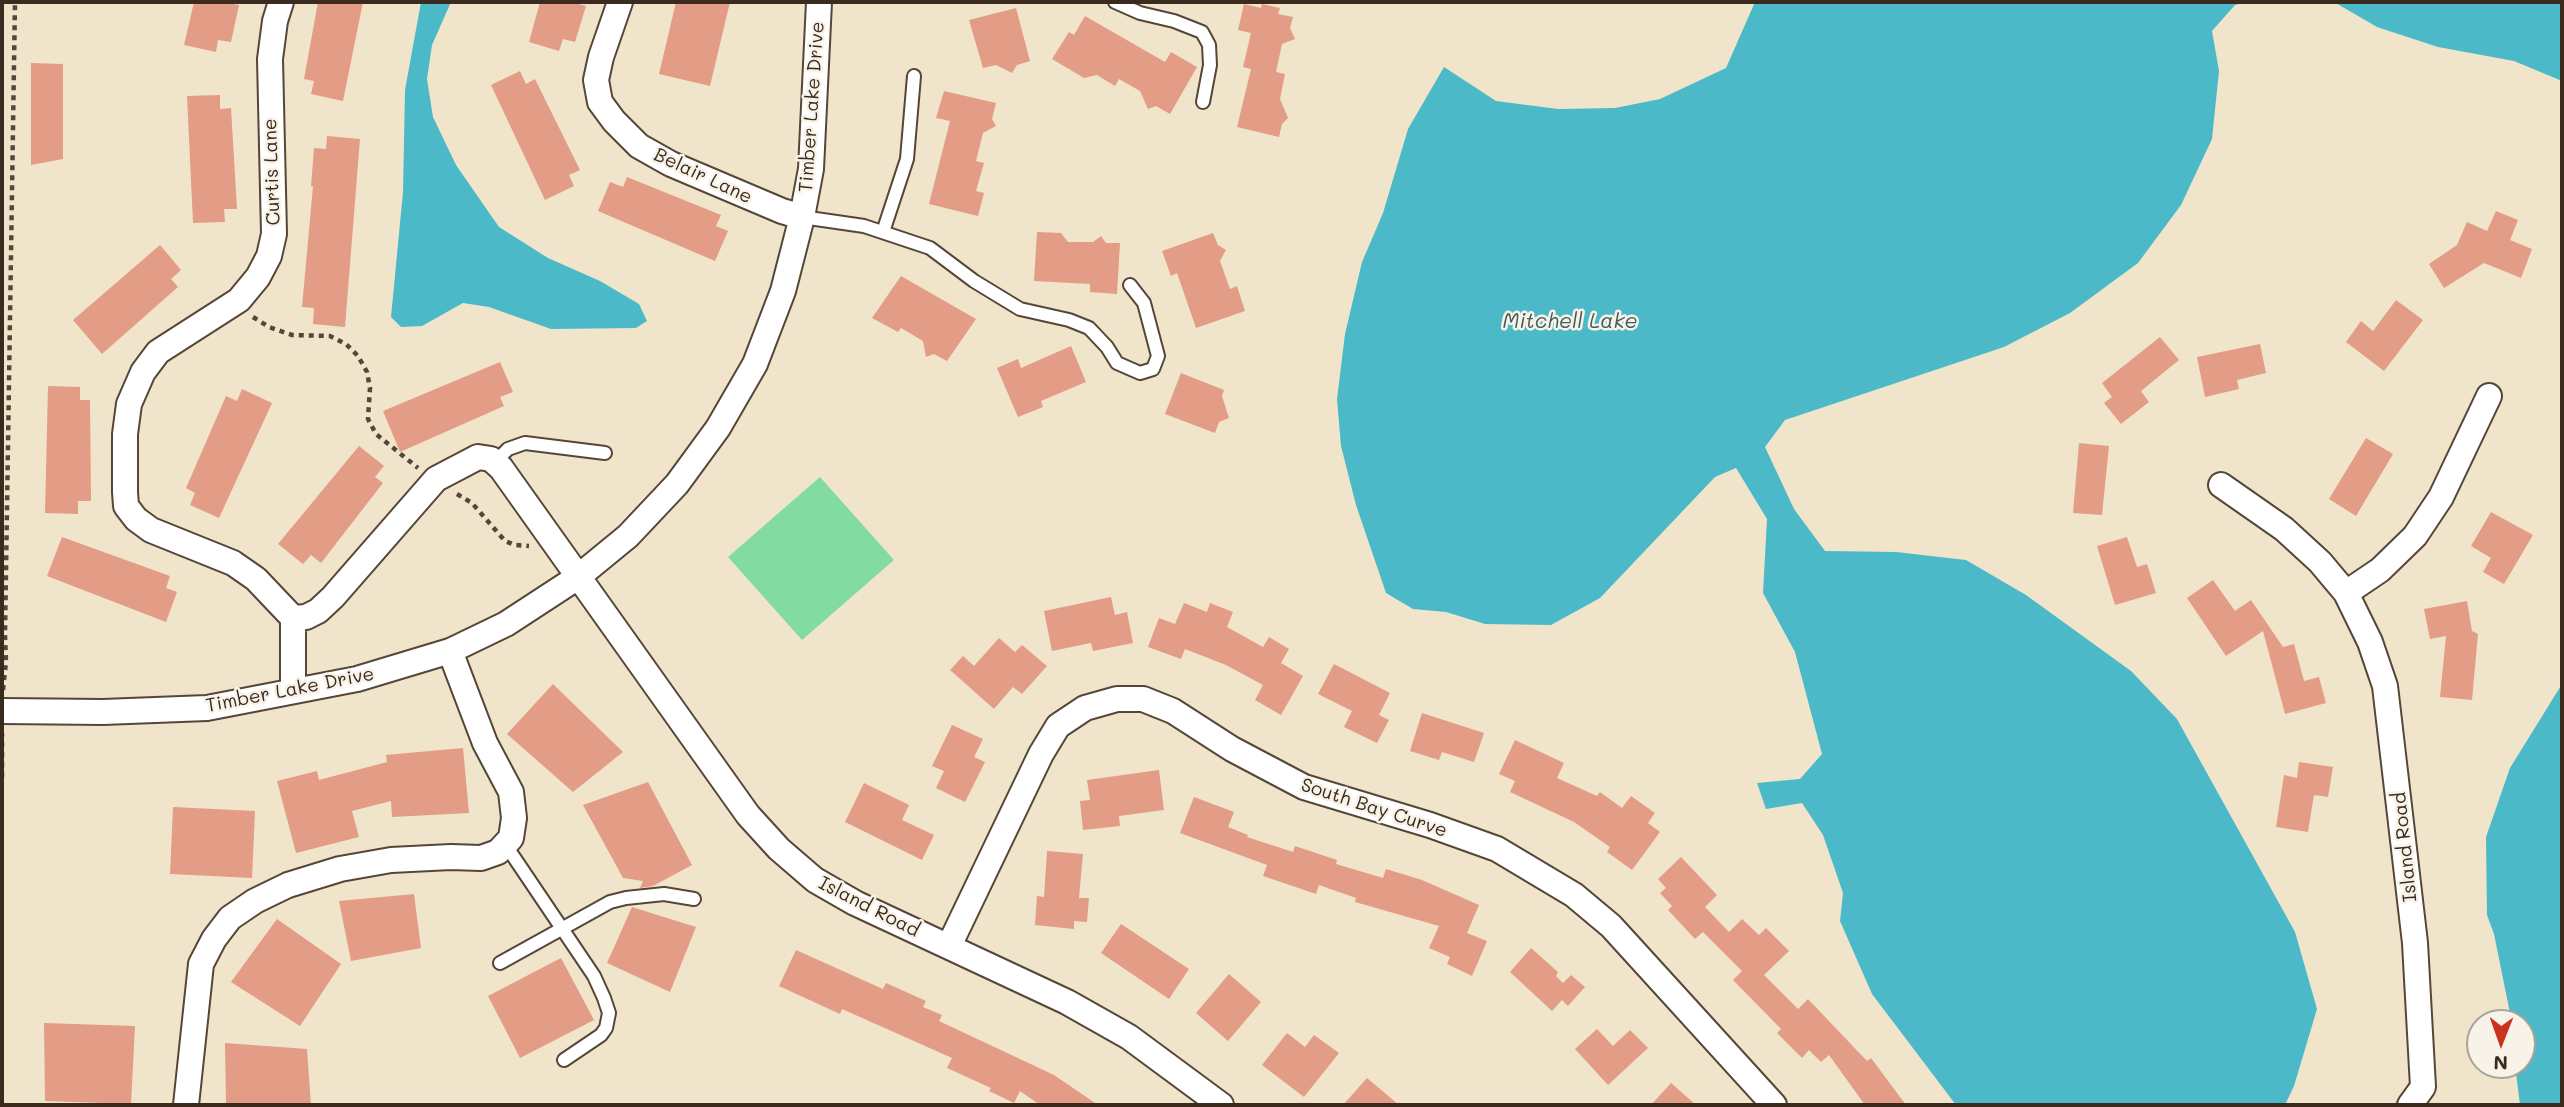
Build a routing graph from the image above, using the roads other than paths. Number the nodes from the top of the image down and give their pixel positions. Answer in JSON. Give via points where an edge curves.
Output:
{"nodes":[{"id":1,"x":281,"y":2,"type":"edge"},
{"id":2,"x":620,"y":2,"type":"edge"},
{"id":3,"x":819,"y":2,"type":"edge"},
{"id":4,"x":1115,"y":2,"type":"edge"},
{"id":5,"x":914,"y":76,"type":"dead end"},
{"id":6,"x":1203,"y":102,"type":"dead end"},
{"id":7,"x":802,"y":217,"type":"junction"},
{"id":8,"x":883,"y":232,"type":"junction"},
{"id":9,"x":1129,"y":285,"type":"dead end"},
{"id":10,"x":2489,"y":396,"type":"dead end"},
{"id":11,"x":605,"y":453,"type":"dead end"},
{"id":12,"x":494,"y":463,"type":"junction"},
{"id":13,"x":2221,"y":485,"type":"dead end"},
{"id":14,"x":578,"y":577,"type":"junction"},
{"id":15,"x":2346,"y":593,"type":"junction"},
{"id":16,"x":293,"y":618,"type":"junction"},
{"id":17,"x":450,"y":651,"type":"junction"},
{"id":18,"x":293,"y":691,"type":"junction"},
{"id":19,"x":2,"y":710,"type":"edge"},
{"id":20,"x":505,"y":844,"type":"junction"},
{"id":21,"x":694,"y":899,"type":"dead end"},
{"id":22,"x":562,"y":929,"type":"junction"},
{"id":23,"x":949,"y":946,"type":"junction"},
{"id":24,"x":500,"y":963,"type":"dead end"},
{"id":25,"x":564,"y":1060,"type":"dead end"},
{"id":26,"x":186,"y":1105,"type":"edge"},
{"id":27,"x":1221,"y":1105,"type":"edge"},
{"id":28,"x":1774,"y":1105,"type":"edge"},
{"id":29,"x":2410,"y":1105,"type":"edge"}],
"edges":[{"from":1,"to":16,"type":"street","name":"Curtis Lane","via":[[270,59],[274,234],[269,256],[239,300],[158,352],[143,373],[129,404],[125,434],[126,506],[151,530],[233,563],[257,579]]},
{"from":2,"to":7,"type":"street","name":"Belair Lane","via":[[596,80],[600,102],[614,121],[639,146],[671,164]]},
{"from":3,"to":7,"type":"street","name":"Timber Lake Drive","via":[[812,157]]},
{"from":4,"to":6,"type":"lane","via":[[1202,32],[1209,46],[1210,65]]},
{"from":5,"to":8,"type":"lane","via":[[907,159]]},
{"from":7,"to":8,"type":"lane"},
{"from":7,"to":14,"type":"street","name":"Timber Lake Drive","via":[[783,291],[755,364],[718,428],[677,484],[628,536]]},
{"from":8,"to":9,"type":"lane","via":[[930,248],[1020,309],[1089,328],[1117,363],[1140,373],[1153,369],[1158,356],[1144,303]]},
{"from":10,"to":15,"type":"street","via":[[2441,497],[2415,536],[2380,570]]},
{"from":11,"to":12,"type":"lane","via":[[525,443],[508,449]]},
{"from":12,"to":14,"type":"street","name":"Island Road"},
{"from":12,"to":16,"type":"street","via":[[478,457],[436,479],[333,597],[318,611]]},
{"from":13,"to":15,"type":"street","name":"Island Road","via":[[2284,529]]},
{"from":14,"to":17,"type":"street","name":"Timber Lake Drive","via":[[506,624]]},
{"from":14,"to":23,"type":"street","name":"Island Road","via":[[748,815],[779,849],[815,880],[855,903]]},
{"from":15,"to":29,"type":"street","name":"Island Road","via":[[2382,675],[2393,734],[2415,943],[2423,1087]]},
{"from":16,"to":18,"type":"street"},
{"from":17,"to":18,"type":"street","name":"Timber Lake Drive","via":[[358,679]]},
{"from":17,"to":20,"type":"street","via":[[485,743],[511,792],[514,818],[511,838]]},
{"from":18,"to":19,"type":"street","name":"Timber Lake Drive","via":[[207,708]]},
{"from":20,"to":22,"type":"lane"},
{"from":20,"to":26,"type":"street","via":[[481,858],[391,860],[341,869],[288,886],[230,918],[201,964]]},
{"from":21,"to":22,"type":"lane","via":[[664,894],[626,898]]},
{"from":22,"to":24,"type":"lane"},
{"from":22,"to":25,"type":"lane","via":[[594,976],[608,1013],[601,1035]]},
{"from":23,"to":27,"type":"street","name":"Island Road","via":[[1129,1037]]},
{"from":23,"to":28,"type":"street","name":"South Bay Curve","via":[[1058,726],[1084,708],[1116,699],[1143,699],[1304,787],[1497,849],[1574,895],[1611,926]]}]}
